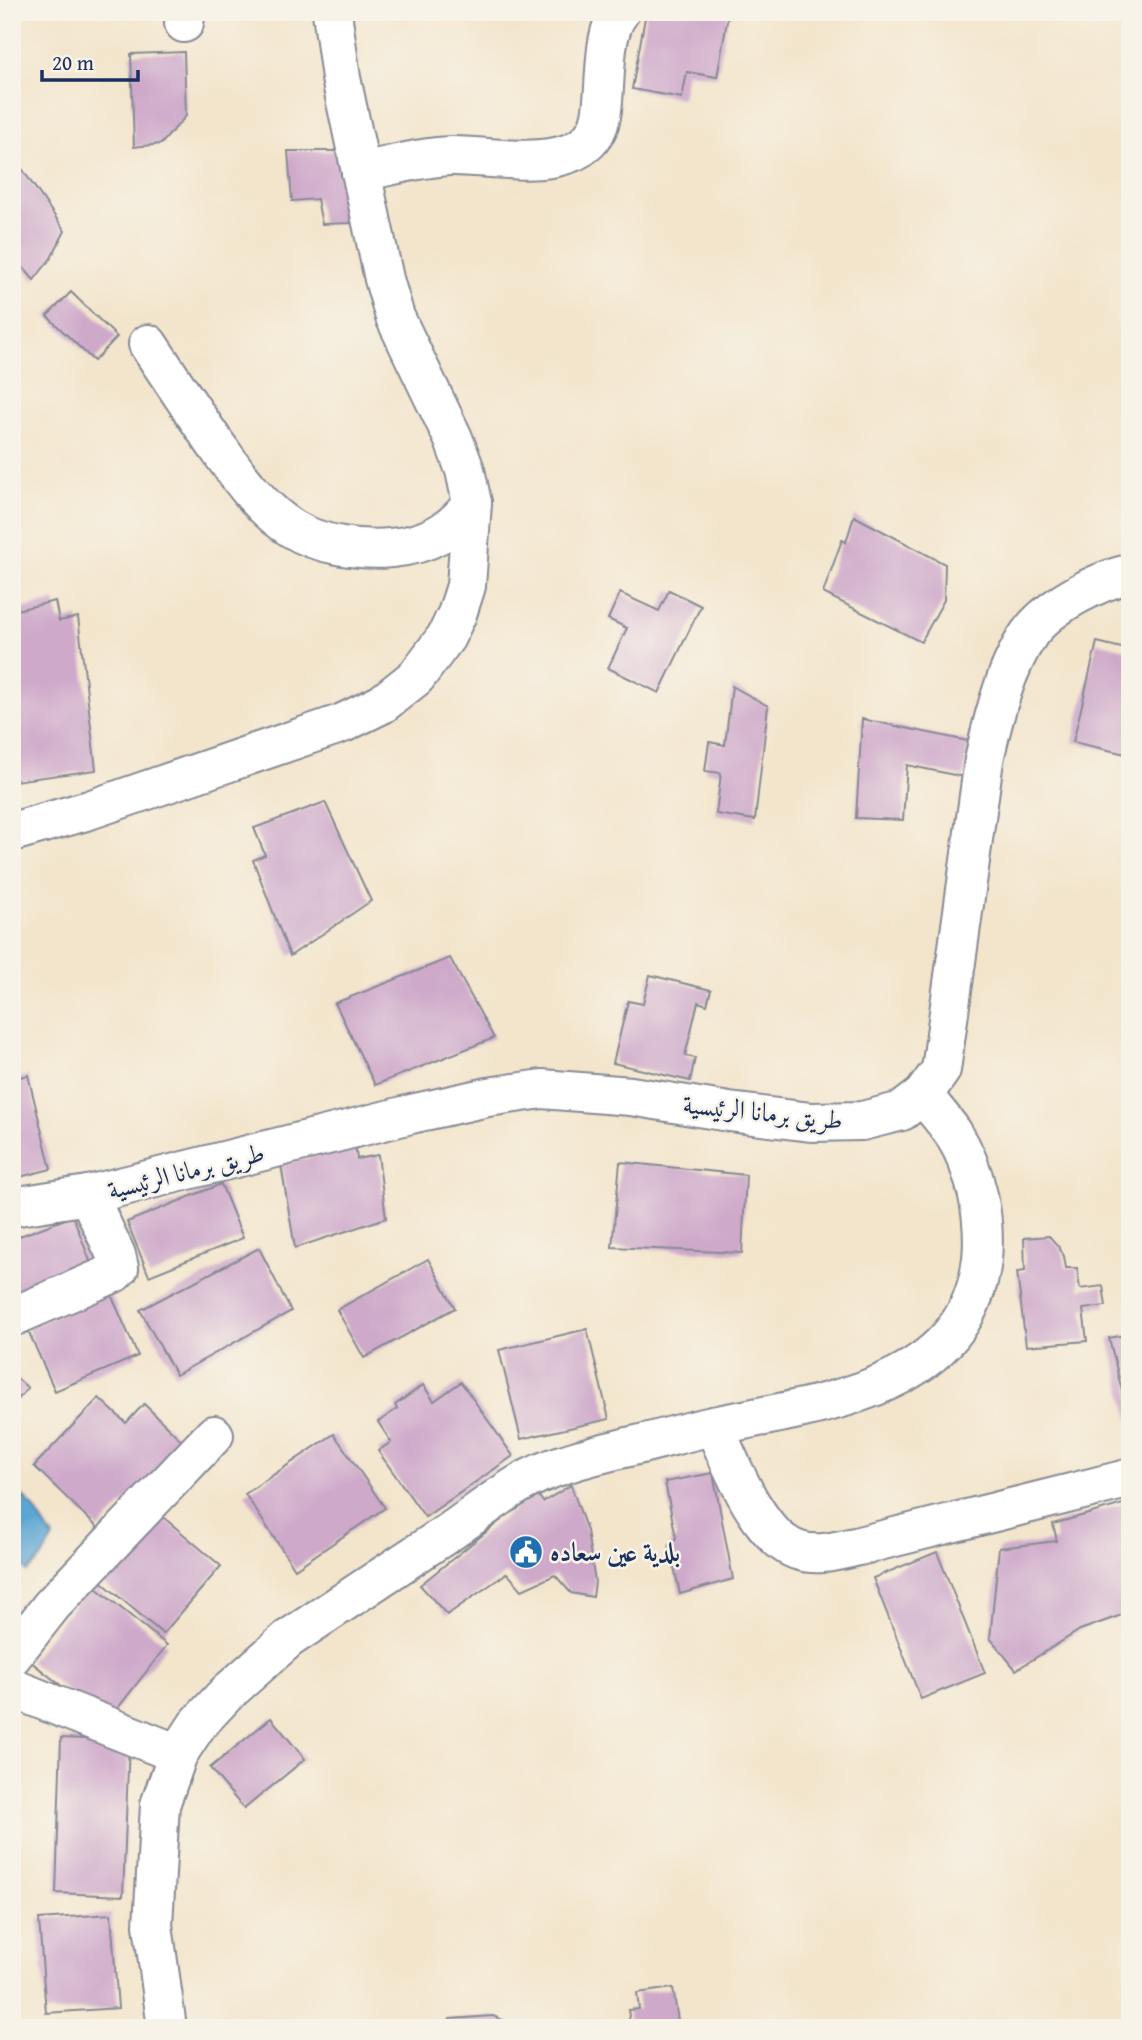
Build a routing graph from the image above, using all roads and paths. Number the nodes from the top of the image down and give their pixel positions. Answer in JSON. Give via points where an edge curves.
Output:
{"nodes":[{"id":1,"x":332,"y":12,"type":"edge"},
{"id":2,"x":620,"y":12,"type":"edge"},
{"id":3,"x":361,"y":172,"type":"junction"},
{"id":4,"x":148,"y":344,"type":"dead end"},
{"id":5,"x":472,"y":503,"type":"junction"},
{"id":6,"x":1130,"y":574,"type":"edge"},
{"id":7,"x":12,"y":832,"type":"edge"},
{"id":8,"x":923,"y":1096,"type":"junction"},
{"id":9,"x":88,"y":1195,"type":"junction"},
{"id":10,"x":12,"y":1207,"type":"edge"},
{"id":11,"x":12,"y":1317,"type":"edge"},
{"id":12,"x":714,"y":1426,"type":"junction"},
{"id":13,"x":214,"y":1435,"type":"dead end"},
{"id":14,"x":1127,"y":1479,"type":"dead end"},
{"id":15,"x":12,"y":1656,"type":"edge"},
{"id":16,"x":12,"y":1688,"type":"edge"},
{"id":17,"x":178,"y":1754,"type":"junction"},
{"id":18,"x":167,"y":2028,"type":"edge"}],
"edges":[{"from":1,"to":3,"type":"street"},
{"from":2,"to":3,"type":"street","via":[[610,27],[599,126],[582,148],[554,158],[450,156]]},
{"from":3,"to":5,"type":"street","via":[[395,317],[453,438]]},
{"from":4,"to":5,"type":"street","via":[[236,473],[268,511],[295,530],[333,544],[371,550],[402,547],[439,535],[463,517]]},
{"from":5,"to":7,"type":"street","via":[[466,586],[457,614],[416,677],[382,704],[305,737]]},
{"from":6,"to":8,"type":"street","name":"طريق برمانا الرئيسية","via":[[1113,577],[1054,610],[1030,633],[1010,673],[984,760],[941,1070]]},
{"from":8,"to":9,"type":"street","name":"طريق برمانا الرئيسية","via":[[902,1111],[862,1121],[811,1122],[542,1088],[411,1114]]},
{"from":8,"to":12,"type":"street","via":[[953,1133],[978,1198],[982,1258],[966,1311],[948,1339],[902,1375],[827,1403]]},
{"from":9,"to":10,"type":"street","name":"طريق برمانا الرئيسية"},
{"from":9,"to":11,"type":"street","via":[[119,1268]]},
{"from":12,"to":14,"type":"street","via":[[740,1486],[769,1528],[791,1547],[809,1553],[848,1548]]},
{"from":12,"to":17,"type":"street","via":[[584,1458],[530,1478],[288,1639],[226,1694]]},
{"from":13,"to":15,"type":"street","via":[[61,1594]]},
{"from":16,"to":17,"type":"street"},
{"from":17,"to":18,"type":"street","via":[[159,1805],[155,1862],[153,1925]]}]}
